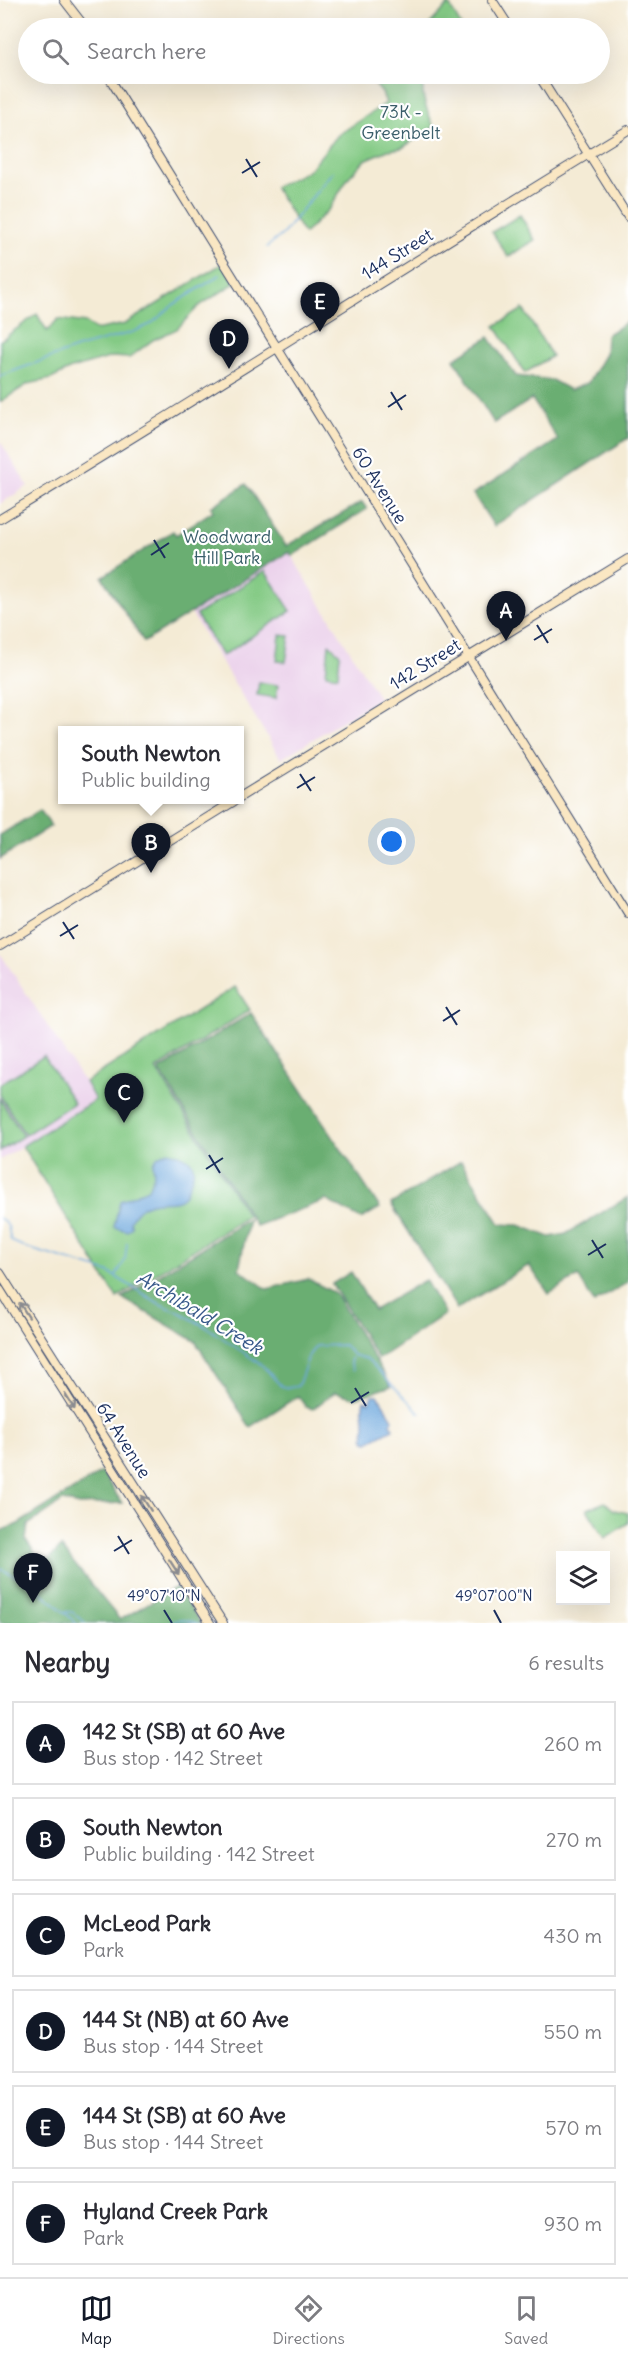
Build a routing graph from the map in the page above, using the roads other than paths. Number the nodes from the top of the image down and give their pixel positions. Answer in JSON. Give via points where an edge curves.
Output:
{"nodes":[{"id":1,"x":63,"y":0,"type":"edge"},
{"id":2,"x":492,"y":0,"type":"edge"},
{"id":3,"x":75,"y":18,"type":"edge"},
{"id":4,"x":504,"y":18,"type":"edge"},
{"id":5,"x":113,"y":84,"type":"edge"},
{"id":6,"x":544,"y":84,"type":"edge"},
{"id":7,"x":628,"y":130,"type":"edge"},
{"id":8,"x":588,"y":154,"type":"junction"},
{"id":9,"x":628,"y":217,"type":"edge"},
{"id":10,"x":277,"y":349,"type":"junction"},
{"id":11,"x":0,"y":519,"type":"edge"},
{"id":12,"x":628,"y":559,"type":"edge"},
{"id":13,"x":468,"y":655,"type":"junction"},
{"id":14,"x":244,"y":794,"type":"edge"},
{"id":15,"x":228,"y":804,"type":"edge"},
{"id":16,"x":628,"y":912,"type":"edge"},
{"id":17,"x":0,"y":946,"type":"edge"},
{"id":18,"x":0,"y":1273,"type":"edge"},
{"id":19,"x":0,"y":1290,"type":"edge"},
{"id":20,"x":210,"y":1623,"type":"edge"},
{"id":21,"x":223,"y":1623,"type":"edge"}],
"edges":[{"from":1,"to":3,"type":"street"},
{"from":2,"to":4,"type":"street"},
{"from":5,"to":10,"type":"street","name":"60 Avenue"},
{"from":6,"to":8,"type":"street"},
{"from":7,"to":8,"type":"street","name":"144 Street"},
{"from":8,"to":9,"type":"street"},
{"from":8,"to":10,"type":"street","name":"144 Street"},
{"from":10,"to":11,"type":"street","name":"144 Street"},
{"from":10,"to":13,"type":"street","name":"60 Avenue"},
{"from":12,"to":13,"type":"street","name":"142 Street"},
{"from":13,"to":14,"type":"street","name":"142 Street"},
{"from":13,"to":16,"type":"street","name":"60 Avenue"},
{"from":15,"to":17,"type":"street","name":"142 Street"},
{"from":21,"to":18,"type":"street","name":"64 Avenue","one_way":true},
{"from":19,"to":20,"type":"street","name":"64 Avenue","one_way":true}]}
